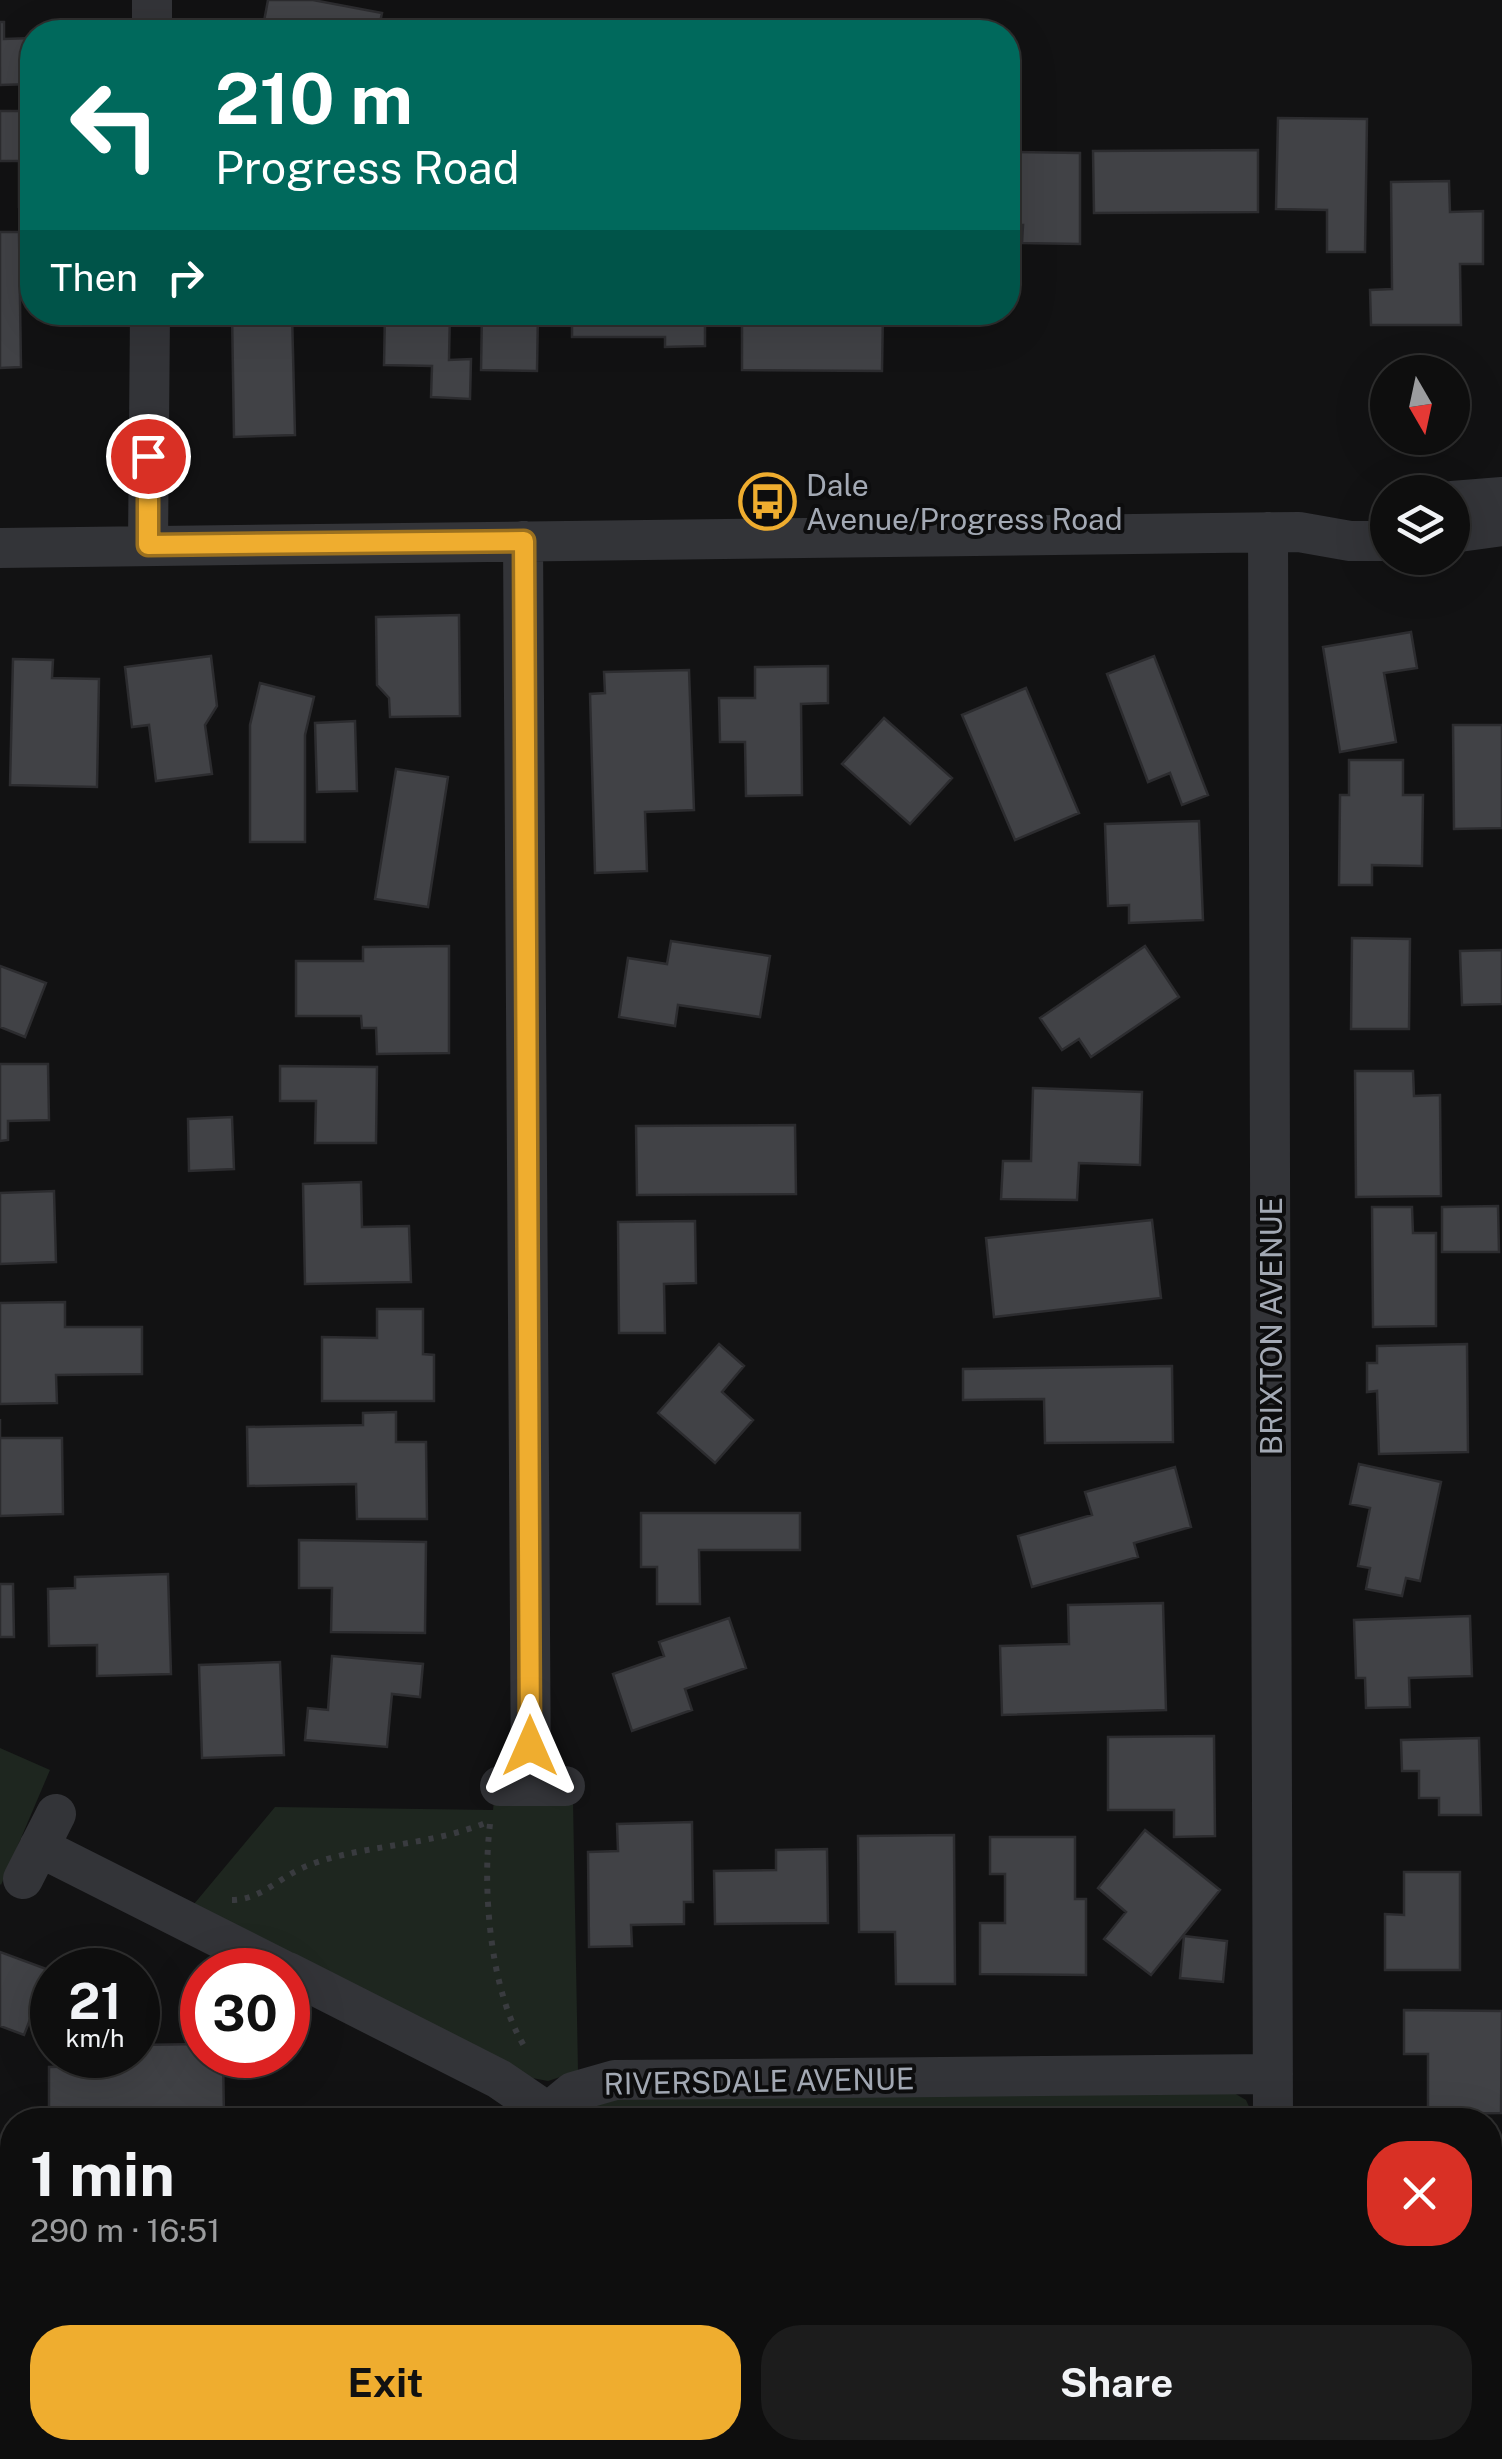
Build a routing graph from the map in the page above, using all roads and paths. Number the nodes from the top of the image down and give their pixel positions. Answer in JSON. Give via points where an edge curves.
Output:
{"nodes":[{"id":1,"x":150,"y":325,"type":"edge"},
{"id":2,"x":1502,"y":497,"type":"edge"},
{"id":3,"x":1470,"y":500,"type":"edge"},
{"id":4,"x":1370,"y":516,"type":"edge"},
{"id":5,"x":1502,"y":526,"type":"edge"},
{"id":6,"x":1470,"y":531,"type":"edge"},
{"id":7,"x":1283,"y":532,"type":"junction"},
{"id":8,"x":524,"y":541,"type":"junction"},
{"id":9,"x":1370,"y":541,"type":"edge"},
{"id":10,"x":148,"y":545,"type":"junction"},
{"id":11,"x":0,"y":548,"type":"edge"},
{"id":12,"x":532,"y":1786,"type":"dead end"},
{"id":13,"x":39,"y":1846,"type":"dead end"},
{"id":14,"x":217,"y":1896,"type":"dead end"},
{"id":15,"x":240,"y":1948,"type":"edge"},
{"id":16,"x":310,"y":1984,"type":"edge"},
{"id":17,"x":530,"y":2054,"type":"dead end"},
{"id":18,"x":1273,"y":2074,"type":"junction"},
{"id":19,"x":534,"y":2108,"type":"edge"},
{"id":20,"x":553,"y":2108,"type":"edge"},
{"id":21,"x":1273,"y":2108,"type":"edge"}],
"edges":[{"from":1,"to":10,"type":"street"},
{"from":2,"to":3,"type":"street"},
{"from":4,"to":7,"type":"street"},
{"from":5,"to":6,"type":"street"},
{"from":7,"to":8,"type":"street"},
{"from":7,"to":9,"type":"street"},
{"from":7,"to":18,"type":"street","name":"BRIXTON AVENUE"},
{"from":8,"to":10,"type":"street"},
{"from":8,"to":12,"type":"street"},
{"from":10,"to":11,"type":"street"},
{"from":13,"to":15,"type":"street","name":"RIVERSDALE AVENUE"},
{"from":14,"to":17,"type":"path","via":[[244,1899],[315,1863],[433,1840],[491,1821],[487,1857],[497,1981],[509,2020]]},
{"from":16,"to":19,"type":"street","name":"RIVERSDALE AVENUE","via":[[499,2079]]},
{"from":18,"to":20,"type":"street","name":"RIVERSDALE AVENUE","via":[[615,2080],[584,2086]]},
{"from":18,"to":21,"type":"street","name":"BRIXTON AVENUE"}]}
